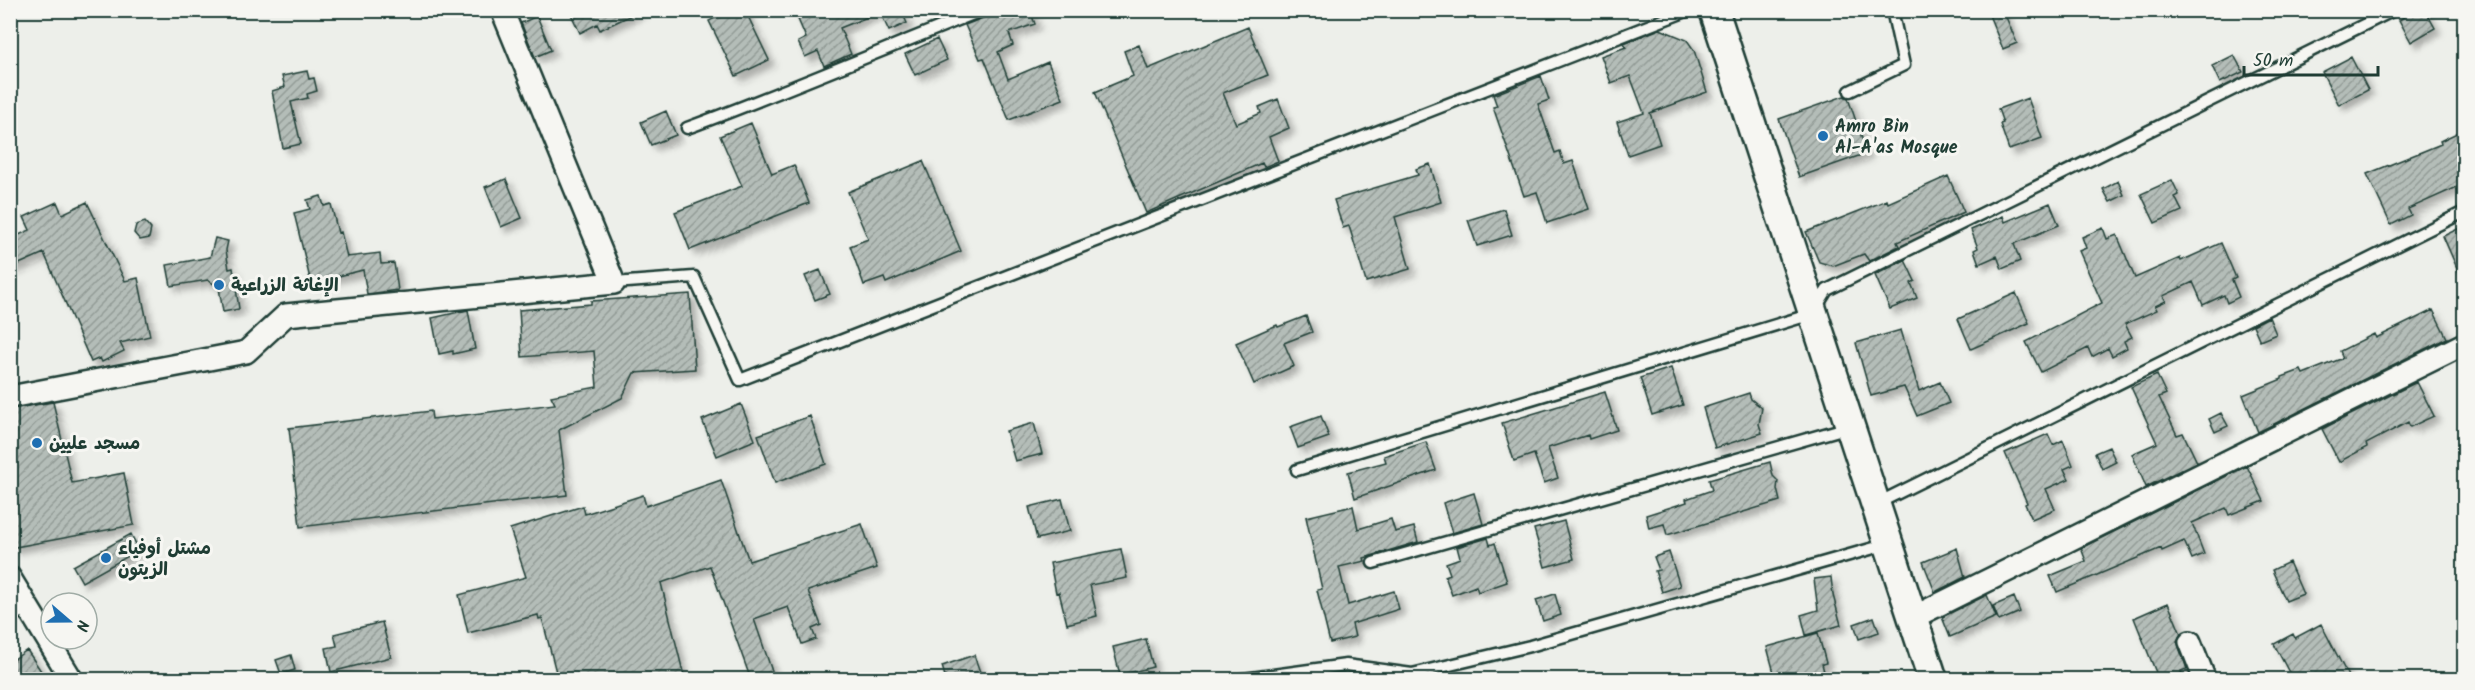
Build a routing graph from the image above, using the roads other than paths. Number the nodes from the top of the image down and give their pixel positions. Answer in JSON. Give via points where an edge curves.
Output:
{"nodes":[{"id":1,"x":502,"y":10,"type":"edge"},
{"id":2,"x":983,"y":10,"type":"edge"},
{"id":3,"x":1689,"y":10,"type":"edge"},
{"id":4,"x":1714,"y":10,"type":"edge"},
{"id":5,"x":1892,"y":10,"type":"edge"},
{"id":6,"x":2394,"y":10,"type":"edge"},
{"id":7,"x":1850,"y":91,"type":"dead end"},
{"id":8,"x":687,"y":128,"type":"dead end"},
{"id":9,"x":2464,"y":212,"type":"edge"},
{"id":10,"x":614,"y":283,"type":"junction"},
{"id":11,"x":1812,"y":314,"type":"junction"},
{"id":12,"x":2464,"y":344,"type":"edge"},
{"id":13,"x":10,"y":397,"type":"edge"},
{"id":14,"x":1850,"y":427,"type":"junction"},
{"id":15,"x":1297,"y":470,"type":"dead end"},
{"id":16,"x":1875,"y":505,"type":"junction"},
{"id":17,"x":1888,"y":544,"type":"junction"},
{"id":18,"x":1372,"y":563,"type":"dead end"},
{"id":19,"x":10,"y":578,"type":"edge"},
{"id":20,"x":29,"y":606,"type":"junction"},
{"id":21,"x":1914,"y":617,"type":"junction"},
{"id":22,"x":10,"y":618,"type":"edge"},
{"id":23,"x":2190,"y":642,"type":"dead end"},
{"id":24,"x":72,"y":680,"type":"edge"},
{"id":25,"x":1236,"y":680,"type":"edge"},
{"id":26,"x":1933,"y":680,"type":"edge"},
{"id":27,"x":2205,"y":680,"type":"edge"}],
"edges":[{"from":1,"to":10,"type":"street"},
{"from":2,"to":8,"type":"lane"},
{"from":3,"to":10,"type":"lane","via":[[740,380],[694,277]]},
{"from":4,"to":11,"type":"street"},
{"from":5,"to":7,"type":"lane","via":[[1904,65]]},
{"from":6,"to":11,"type":"lane","via":[[1827,290]]},
{"from":9,"to":16,"type":"lane"},
{"from":10,"to":13,"type":"street","via":[[286,315],[246,352]]},
{"from":11,"to":14,"type":"street"},
{"from":11,"to":15,"type":"lane"},
{"from":12,"to":21,"type":"street"},
{"from":14,"to":16,"type":"street"},
{"from":14,"to":18,"type":"lane"},
{"from":16,"to":17,"type":"street"},
{"from":17,"to":21,"type":"street"},
{"from":17,"to":25,"type":"lane","via":[[1530,646],[1412,674],[1346,666]]},
{"from":19,"to":20,"type":"street"},
{"from":20,"to":22,"type":"lane"},
{"from":20,"to":24,"type":"street"},
{"from":21,"to":26,"type":"street"},
{"from":23,"to":27,"type":"street"}]}
